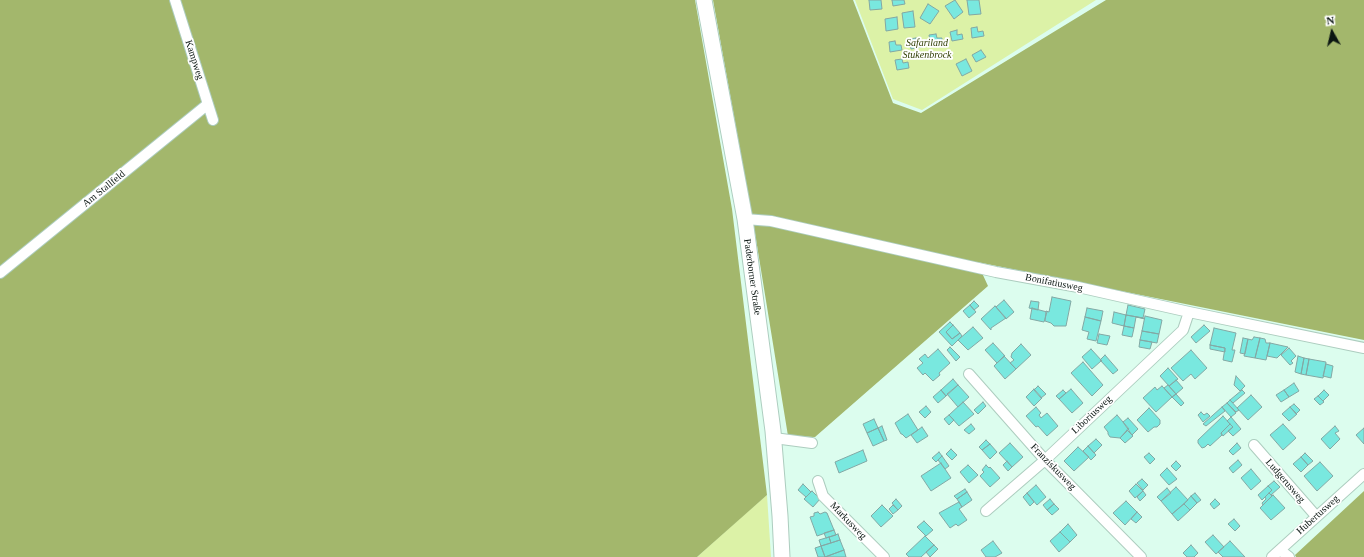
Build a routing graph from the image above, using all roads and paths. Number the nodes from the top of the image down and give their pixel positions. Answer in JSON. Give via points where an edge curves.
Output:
{"nodes":[{"id":1,"x":175,"y":0,"type":"edge"},
{"id":2,"x":704,"y":0,"type":"edge"},
{"id":3,"x":208,"y":104,"type":"junction"},
{"id":4,"x":213,"y":120,"type":"dead end"},
{"id":5,"x":745,"y":219,"type":"junction"},
{"id":6,"x":0,"y":273,"type":"edge"},
{"id":7,"x":1189,"y":312,"type":"junction"},
{"id":8,"x":1364,"y":348,"type":"edge"},
{"id":9,"x":968,"y":374,"type":"dead end"},
{"id":10,"x":774,"y":438,"type":"junction"},
{"id":11,"x":812,"y":443,"type":"dead end"},
{"id":12,"x":1254,"y":445,"type":"dead end"},
{"id":13,"x":1045,"y":460,"type":"junction"},
{"id":14,"x":1364,"y":474,"type":"edge"},
{"id":15,"x":818,"y":481,"type":"dead end"},
{"id":16,"x":986,"y":511,"type":"dead end"},
{"id":17,"x":1316,"y":516,"type":"junction"},
{"id":18,"x":1276,"y":554,"type":"edge"},
{"id":19,"x":782,"y":557,"type":"edge"},
{"id":20,"x":884,"y":557,"type":"edge"},
{"id":21,"x":1141,"y":557,"type":"edge"},
{"id":22,"x":1289,"y":557,"type":"edge"}],
"edges":[{"from":1,"to":3,"type":"street","name":"Kampweg"},
{"from":2,"to":5,"type":"main road","name":"Paderborner Straße"},
{"from":3,"to":4,"type":"street","name":"Kampweg"},
{"from":3,"to":6,"type":"street","name":"Am Stallfeld"},
{"from":5,"to":7,"type":"street","name":"Bonifatiusweg","via":[[771,221]]},
{"from":5,"to":10,"type":"main road","name":"Paderborner Straße"},
{"from":7,"to":8,"type":"street","name":"Bonifatiusweg"},
{"from":7,"to":13,"type":"street","name":"Liboriusweg","via":[[1183,330]]},
{"from":9,"to":13,"type":"street","name":"Franziskusweg"},
{"from":10,"to":11,"type":"street"},
{"from":10,"to":19,"type":"main road","name":"Paderborner Straße"},
{"from":12,"to":17,"type":"street","name":"Ludgerusweg"},
{"from":13,"to":16,"type":"street","name":"Liboriusweg"},
{"from":13,"to":21,"type":"street","name":"Franziskusweg"},
{"from":14,"to":17,"type":"street","name":"Hubertusweg"},
{"from":15,"to":20,"type":"street","name":"Markusweg","via":[[823,496]]},
{"from":17,"to":18,"type":"street","name":"Hubertusweg"},
{"from":18,"to":22,"type":"street"}]}
